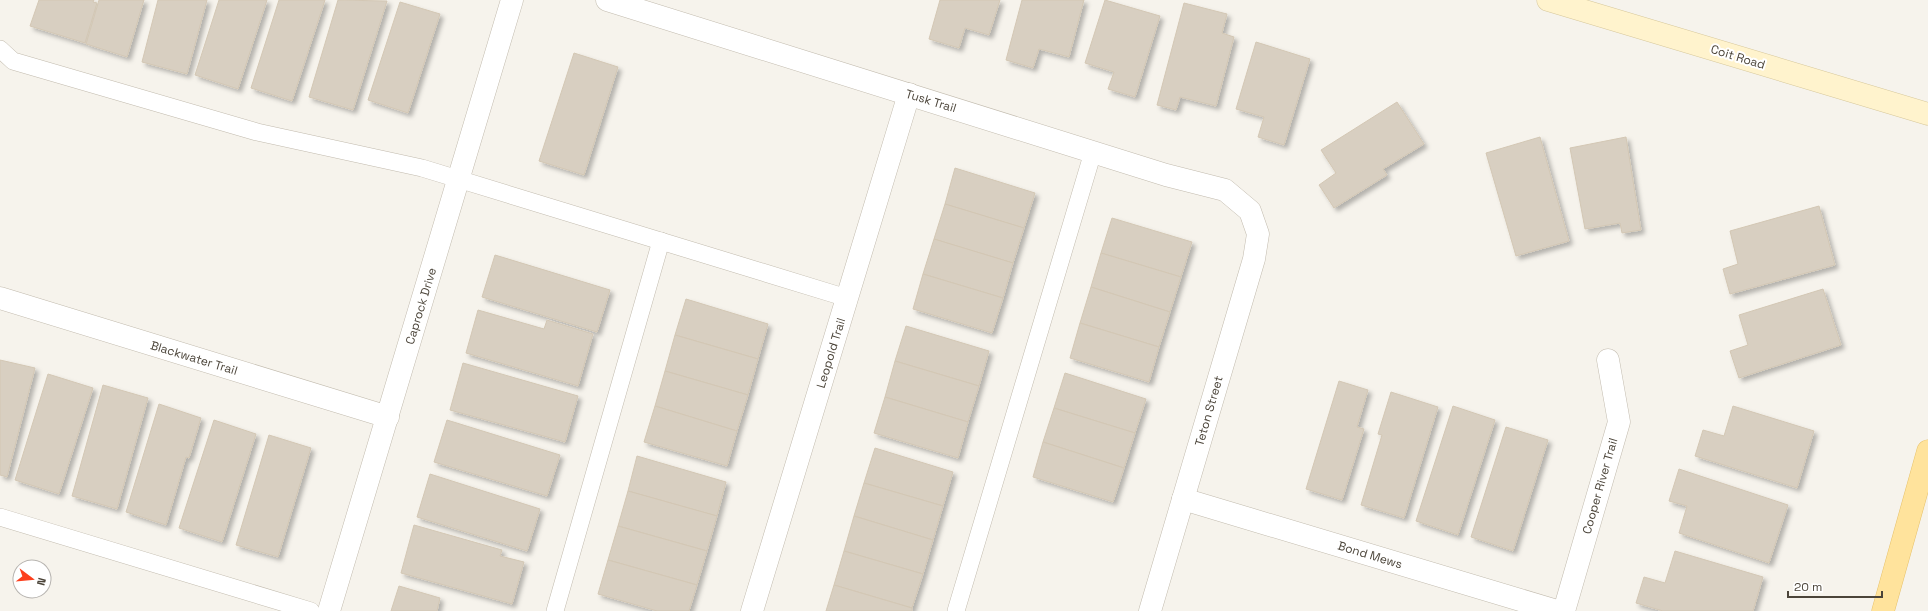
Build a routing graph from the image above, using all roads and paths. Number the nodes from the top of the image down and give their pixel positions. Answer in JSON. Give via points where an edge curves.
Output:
{"nodes":[{"id":1,"x":512,"y":0,"type":"edge"},
{"id":2,"x":607,"y":0,"type":"edge"},
{"id":3,"x":1548,"y":0,"type":"edge"},
{"id":4,"x":0,"y":49,"type":"edge"},
{"id":5,"x":909,"y":94,"type":"junction"},
{"id":6,"x":1928,"y":114,"type":"edge"},
{"id":7,"x":1093,"y":152,"type":"junction"},
{"id":8,"x":459,"y":179,"type":"junction"},
{"id":9,"x":1250,"y":211,"type":"joint"},
{"id":10,"x":661,"y":240,"type":"junction"},
{"id":11,"x":0,"y":298,"type":"edge"},
{"id":12,"x":847,"y":298,"type":"junction"},
{"id":13,"x":1608,"y":360,"type":"dead end"},
{"id":14,"x":388,"y":417,"type":"junction"},
{"id":15,"x":1928,"y":451,"type":"edge"},
{"id":16,"x":1183,"y":499,"type":"junction"},
{"id":17,"x":0,"y":517,"type":"edge"},
{"id":18,"x":311,"y":611,"type":"edge"},
{"id":19,"x":329,"y":611,"type":"edge"},
{"id":20,"x":555,"y":611,"type":"edge"},
{"id":21,"x":752,"y":611,"type":"edge"},
{"id":22,"x":956,"y":611,"type":"edge"},
{"id":23,"x":1150,"y":611,"type":"edge"},
{"id":24,"x":1557,"y":611,"type":"edge"},
{"id":25,"x":1564,"y":611,"type":"edge"},
{"id":26,"x":1883,"y":611,"type":"edge"}],
"edges":[{"from":1,"to":8,"type":"street","name":"Caprock Drive"},
{"from":2,"to":5,"type":"street","name":"Tusk Trail"},
{"from":3,"to":6,"type":"main road","name":"Coit Road"},
{"from":4,"to":8,"type":"lane","via":[[13,61],[257,132],[422,168]]},
{"from":5,"to":7,"type":"street","name":"Tusk Trail"},
{"from":5,"to":12,"type":"street","name":"Leopold Trail"},
{"from":7,"to":9,"type":"street","name":"Tusk Trail","via":[[1225,190]]},
{"from":7,"to":22,"type":"lane"},
{"from":8,"to":10,"type":"lane"},
{"from":8,"to":14,"type":"street","name":"Caprock Drive"},
{"from":9,"to":16,"type":"street","name":"Teton Street","via":[[1258,234],[1254,259]]},
{"from":10,"to":12,"type":"lane"},
{"from":10,"to":20,"type":"lane"},
{"from":11,"to":14,"type":"street","name":"Blackwater Trail"},
{"from":12,"to":21,"type":"street","name":"Leopold Trail"},
{"from":13,"to":25,"type":"street","name":"Cooper River Trail","via":[[1618,422]]},
{"from":14,"to":19,"type":"street","name":"Caprock Drive"},
{"from":15,"to":26,"type":"main road"},
{"from":16,"to":23,"type":"street","name":"Teton Street"},
{"from":16,"to":24,"type":"street","name":"Bond Mews"},
{"from":17,"to":18,"type":"lane"}]}
